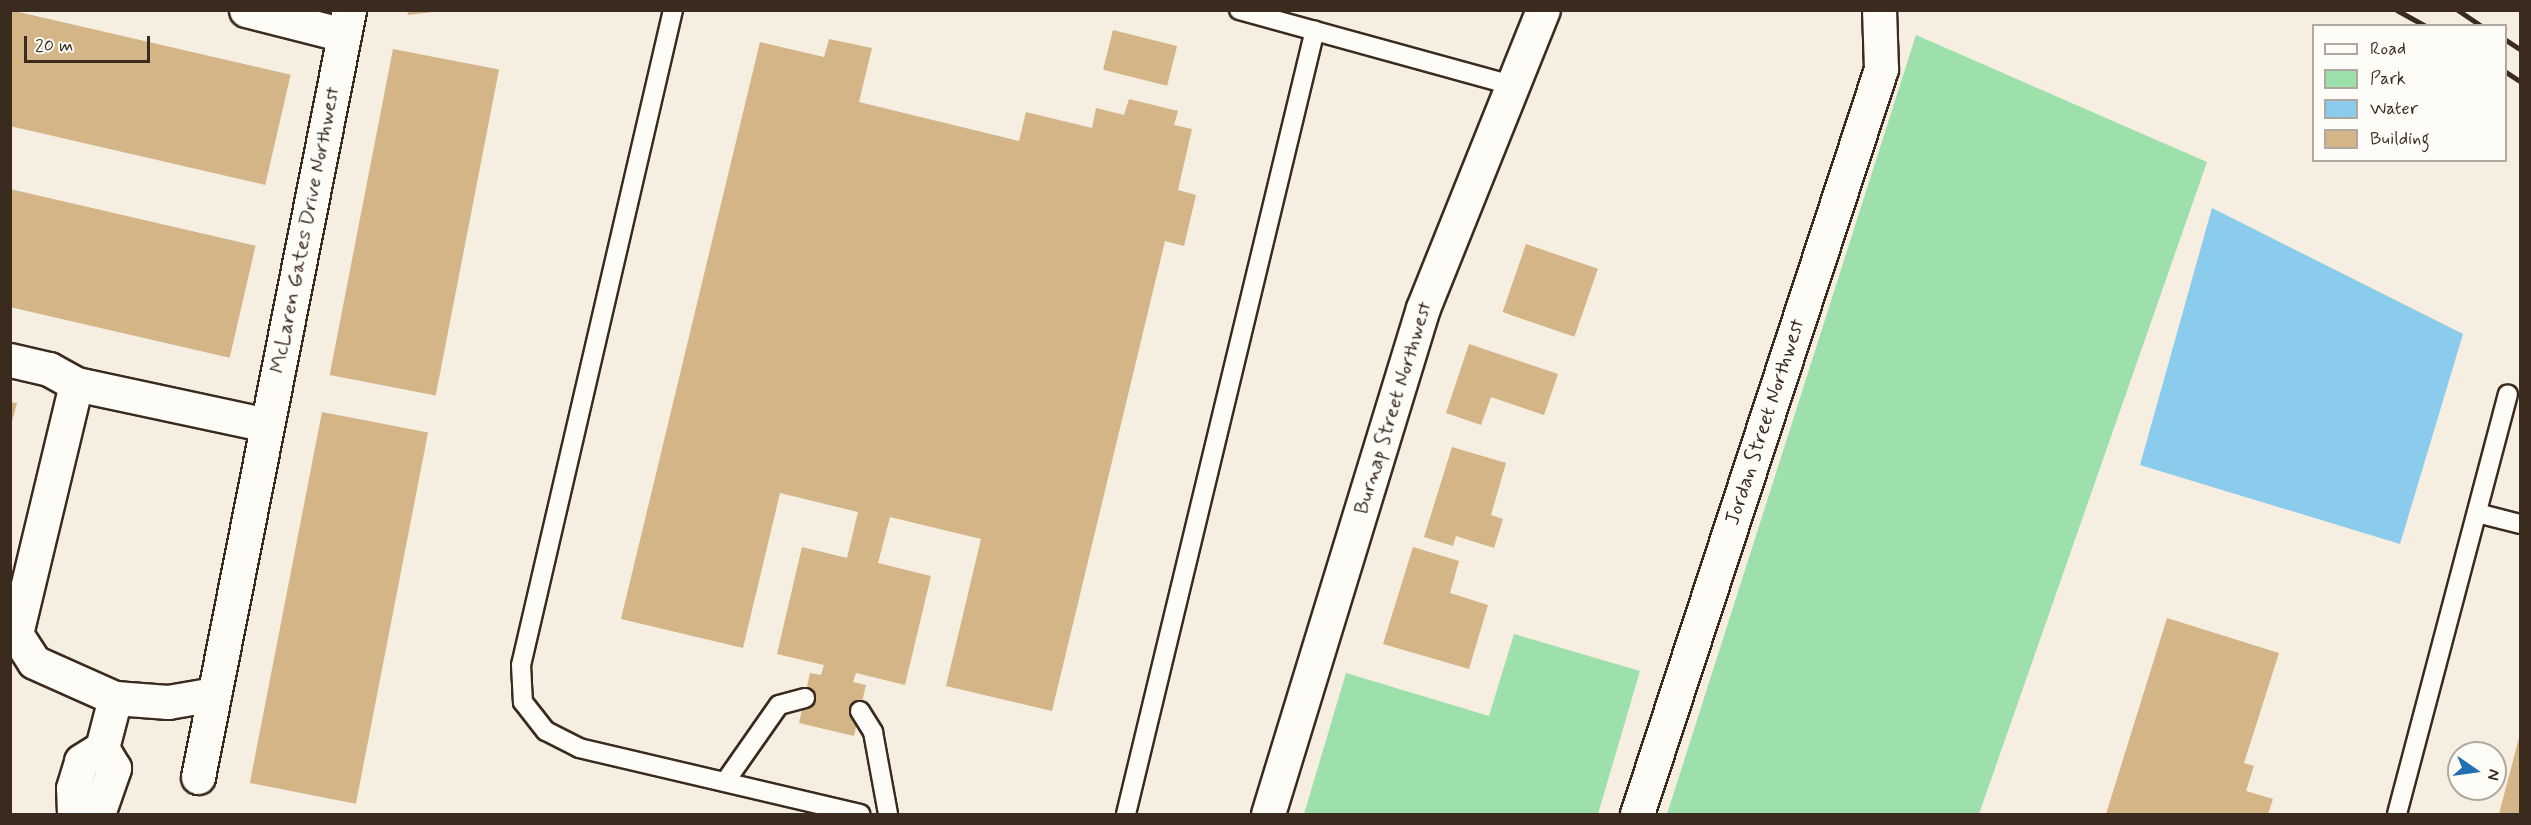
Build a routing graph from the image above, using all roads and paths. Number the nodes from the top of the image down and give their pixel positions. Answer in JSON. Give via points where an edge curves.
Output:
{"nodes":[{"id":1,"x":246,"y":10,"type":"edge"},
{"id":2,"x":673,"y":10,"type":"edge"},
{"id":3,"x":1239,"y":10,"type":"edge"},
{"id":4,"x":1543,"y":10,"type":"edge"},
{"id":5,"x":1882,"y":20,"type":"edge"},
{"id":6,"x":346,"y":23,"type":"edge"},
{"id":7,"x":1315,"y":30,"type":"junction"},
{"id":8,"x":1512,"y":85,"type":"junction"},
{"id":9,"x":10,"y":360,"type":"edge"},
{"id":10,"x":76,"y":384,"type":"junction"},
{"id":11,"x":2508,"y":394,"type":"dead end"},
{"id":12,"x":267,"y":425,"type":"junction"},
{"id":13,"x":2477,"y":513,"type":"junction"},
{"id":14,"x":2520,"y":524,"type":"edge"},
{"id":15,"x":214,"y":694,"type":"junction"},
{"id":16,"x":115,"y":698,"type":"junction"},
{"id":17,"x":805,"y":698,"type":"dead end"},
{"id":18,"x":860,"y":711,"type":"dead end"},
{"id":19,"x":102,"y":748,"type":"junction"},
{"id":20,"x":198,"y":777,"type":"dead end"},
{"id":21,"x":725,"y":782,"type":"junction"},
{"id":22,"x":74,"y":814,"type":"edge"},
{"id":23,"x":98,"y":814,"type":"edge"},
{"id":24,"x":860,"y":814,"type":"edge"},
{"id":25,"x":888,"y":814,"type":"edge"},
{"id":26,"x":1126,"y":814,"type":"edge"},
{"id":27,"x":1268,"y":814,"type":"edge"},
{"id":28,"x":1637,"y":814,"type":"edge"},
{"id":29,"x":2397,"y":814,"type":"edge"}],
"edges":[{"from":1,"to":6,"type":"street","name":"McLaren Gates Drive Northwest"},
{"from":2,"to":21,"type":"lane","via":[[521,665],[523,702],[546,731],[579,748]]},
{"from":3,"to":7,"type":"lane"},
{"from":4,"to":8,"type":"street","name":"Burnap Street Northwest"},
{"from":5,"to":28,"type":"street","name":"Jordan Street Northwest","via":[[1881,69]]},
{"from":6,"to":12,"type":"street","name":"McLaren Gates Drive Northwest"},
{"from":7,"to":8,"type":"lane"},
{"from":7,"to":26,"type":"lane"},
{"from":8,"to":27,"type":"street","name":"Burnap Street Northwest","via":[[1423,308]]},
{"from":9,"to":10,"type":"street","via":[[49,369]]},
{"from":10,"to":12,"type":"street"},
{"from":10,"to":16,"type":"street","via":[[16,634],[34,662]]},
{"from":11,"to":13,"type":"lane"},
{"from":12,"to":15,"type":"street","name":"McLaren Gates Drive Northwest"},
{"from":13,"to":14,"type":"lane"},
{"from":13,"to":29,"type":"lane"},
{"from":15,"to":16,"type":"street","via":[[168,702]]},
{"from":15,"to":20,"type":"street","name":"McLaren Gates Drive Northwest"},
{"from":16,"to":19,"type":"street"},
{"from":17,"to":21,"type":"lane","via":[[779,705]]},
{"from":18,"to":25,"type":"lane","via":[[873,732]]},
{"from":19,"to":22,"type":"street","via":[[81,761],[73,788]]},
{"from":19,"to":23,"type":"street","via":[[114,768]]},
{"from":21,"to":24,"type":"lane"}]}
